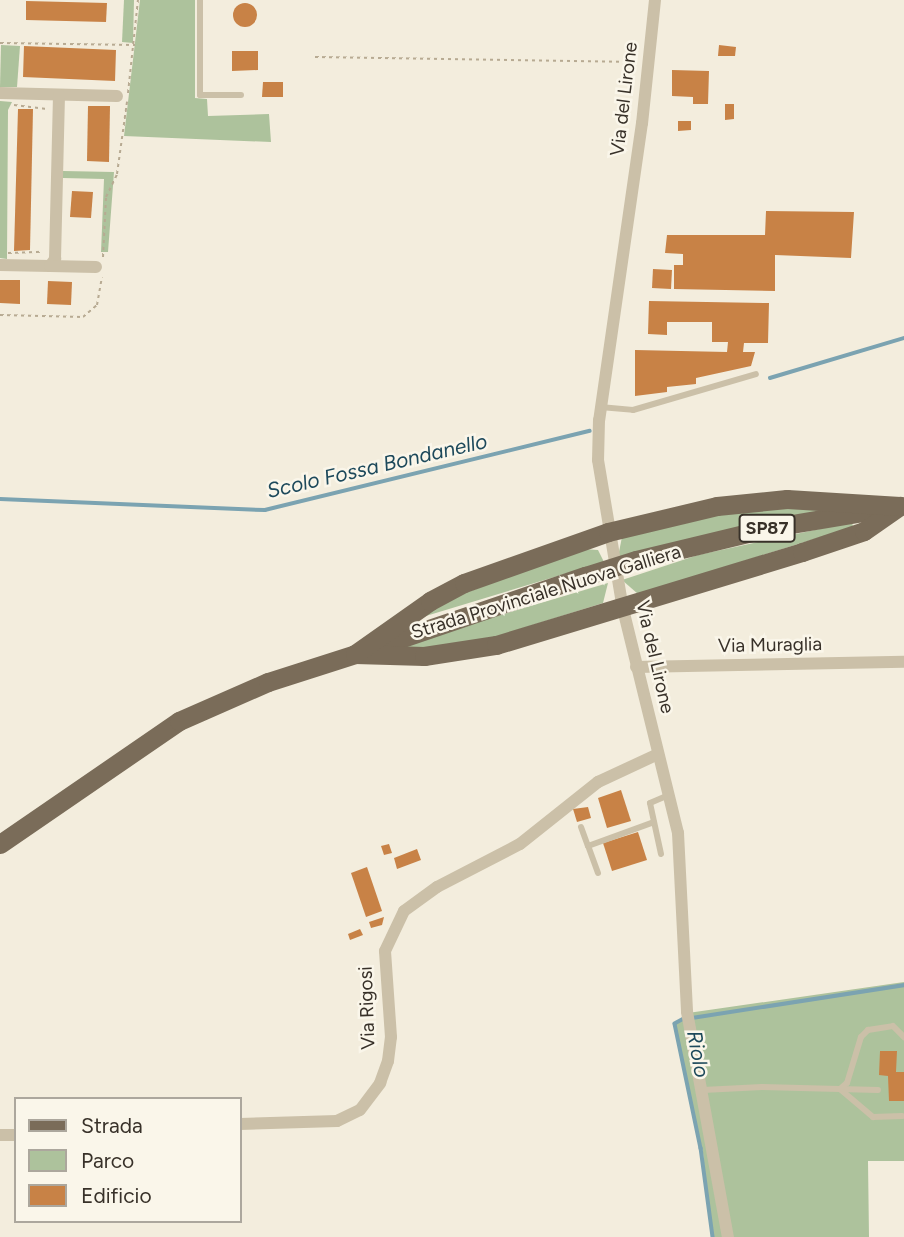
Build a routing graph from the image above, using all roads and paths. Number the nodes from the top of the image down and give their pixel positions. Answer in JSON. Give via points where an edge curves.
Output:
{"nodes":[{"id":1,"x":138,"y":0,"type":"edge"},
{"id":2,"x":200,"y":0,"type":"edge"},
{"id":3,"x":655,"y":0,"type":"edge"},
{"id":4,"x":0,"y":43,"type":"edge"},
{"id":5,"x":135,"y":45,"type":"junction"},
{"id":6,"x":315,"y":57,"type":"dead end"},
{"id":7,"x":648,"y":62,"type":"junction"},
{"id":8,"x":0,"y":93,"type":"edge"},
{"id":9,"x":59,"y":95,"type":"junction"},
{"id":10,"x":241,"y":95,"type":"dead end"},
{"id":11,"x":117,"y":96,"type":"dead end"},
{"id":12,"x":14,"y":100,"type":"dead end"},
{"id":13,"x":53,"y":109,"type":"dead end"},
{"id":14,"x":50,"y":252,"type":"dead end"},
{"id":15,"x":4,"y":265,"type":"edge"},
{"id":16,"x":50,"y":266,"type":"junction"},
{"id":17,"x":96,"y":267,"type":"dead end"},
{"id":18,"x":0,"y":315,"type":"edge"},
{"id":19,"x":757,"y":374,"type":"dead end"},
{"id":20,"x":600,"y":407,"type":"junction"},
{"id":21,"x":902,"y":506,"type":"edge"},
{"id":22,"x":608,"y":532,"type":"junction"},
{"id":23,"x":623,"y":609,"type":"junction"},
{"id":24,"x":355,"y":654,"type":"junction"},
{"id":25,"x":904,"y":662,"type":"edge"},
{"id":26,"x":636,"y":667,"type":"junction"},
{"id":27,"x":658,"y":754,"type":"junction"},
{"id":28,"x":669,"y":795,"type":"junction"},
{"id":29,"x":654,"y":822,"type":"junction"},
{"id":30,"x":581,"y":827,"type":"dead end"},
{"id":31,"x":0,"y":844,"type":"edge"},
{"id":32,"x":588,"y":846,"type":"junction"},
{"id":33,"x":662,"y":854,"type":"dead end"},
{"id":34,"x":598,"y":873,"type":"dead end"},
{"id":35,"x":904,"y":1037,"type":"edge"},
{"id":36,"x":840,"y":1089,"type":"junction"},
{"id":37,"x":703,"y":1090,"type":"junction"},
{"id":38,"x":878,"y":1090,"type":"dead end"},
{"id":39,"x":902,"y":1116,"type":"dead end"},
{"id":40,"x":242,"y":1124,"type":"edge"},
{"id":41,"x":728,"y":1237,"type":"edge"}],
"edges":[{"from":1,"to":5,"type":"path"},
{"from":2,"to":10,"type":"lane","via":[[200,95]]},
{"from":3,"to":7,"type":"street","name":"Via del Lirone"},
{"from":4,"to":5,"type":"path"},
{"from":5,"to":18,"type":"path","via":[[117,174],[106,197],[97,305],[83,317]]},
{"from":6,"to":7,"type":"path"},
{"from":7,"to":20,"type":"street","name":"Via del Lirone"},
{"from":8,"to":9,"type":"street"},
{"from":9,"to":11,"type":"street"},
{"from":9,"to":16,"type":"street","via":[[55,259]]},
{"from":12,"to":13,"type":"path","via":[[13,108]]},
{"from":14,"to":15,"type":"path","via":[[8,251]]},
{"from":15,"to":16,"type":"street"},
{"from":16,"to":17,"type":"street"},
{"from":19,"to":20,"type":"lane","via":[[633,410]]},
{"from":20,"to":22,"type":"street","name":"Via del Lirone","via":[[598,460]]},
{"from":21,"to":22,"type":"main road","via":[[750,501]]},
{"from":21,"to":23,"type":"main road","via":[[864,531]]},
{"from":21,"to":24,"type":"main road","name":"Strada Provinciale Nuova Galliera","number":"SP87","bridge":true,"via":[[768,528],[636,560]]},
{"from":22,"to":23,"type":"street","name":"Via del Lirone"},
{"from":22,"to":24,"type":"main road","via":[[464,583]]},
{"from":23,"to":24,"type":"main road","via":[[469,651],[424,656]]},
{"from":23,"to":26,"type":"street","name":"Via del Lirone"},
{"from":24,"to":31,"type":"main road","name":"Strada Provinciale Nuova Galliera","via":[[268,682],[179,721]]},
{"from":25,"to":26,"type":"street","name":"Via Muraglia"},
{"from":26,"to":27,"type":"street","name":"Via del Lirone"},
{"from":27,"to":28,"type":"street","name":"Via del Lirone"},
{"from":27,"to":40,"type":"street","name":"Via Rigosi","via":[[598,782],[542,830],[437,887],[399,917],[387,938],[383,965],[390,1020],[388,1061],[380,1083],[360,1110],[337,1121]]},
{"from":28,"to":29,"type":"lane","via":[[650,803]]},
{"from":28,"to":37,"type":"street","name":"Via del Lirone","via":[[680,857],[688,1019]]},
{"from":29,"to":32,"type":"lane"},
{"from":29,"to":33,"type":"lane"},
{"from":30,"to":32,"type":"lane"},
{"from":32,"to":34,"type":"lane"},
{"from":35,"to":36,"type":"lane","via":[[893,1026],[868,1030]]},
{"from":36,"to":37,"type":"lane"},
{"from":36,"to":38,"type":"lane"},
{"from":36,"to":39,"type":"lane","via":[[873,1117]]},
{"from":37,"to":41,"type":"street","name":"Via del Lirone"}]}
